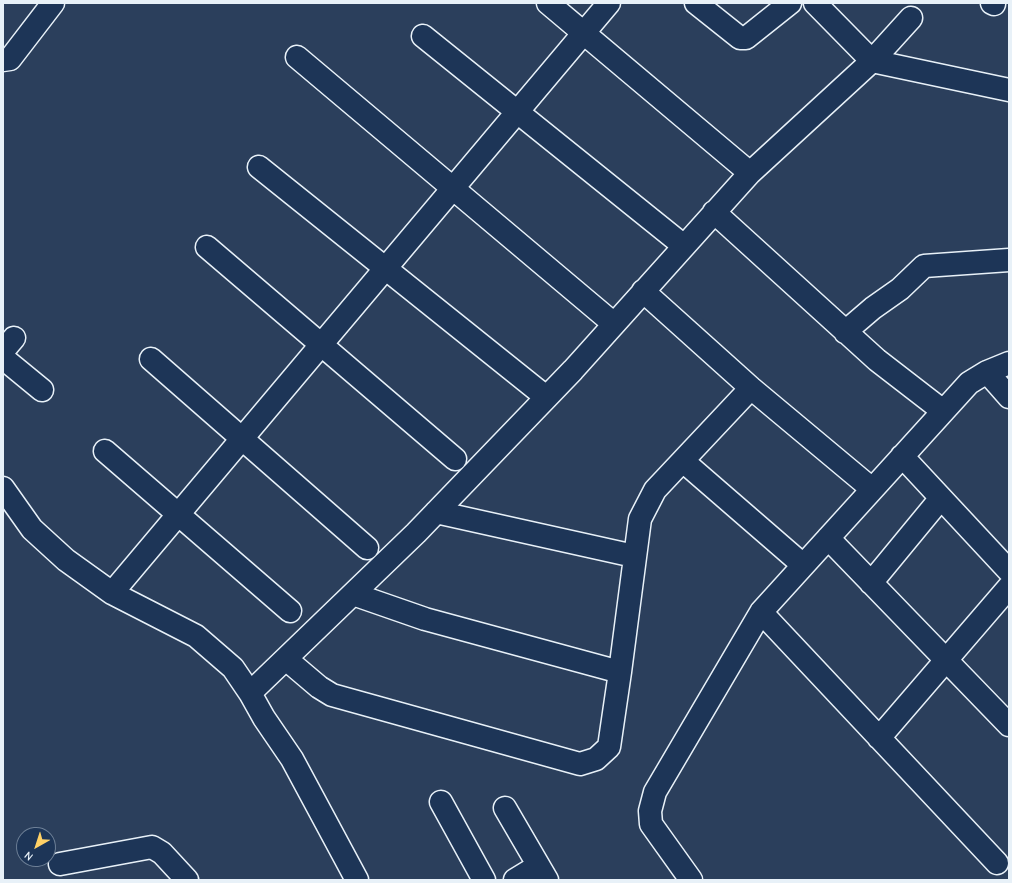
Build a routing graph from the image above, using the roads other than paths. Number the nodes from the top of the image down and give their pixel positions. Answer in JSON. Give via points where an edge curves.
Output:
{"nodes":[{"id":1,"x":53,"y":3,"type":"edge"},
{"id":2,"x":548,"y":3,"type":"edge"},
{"id":3,"x":609,"y":3,"type":"edge"},
{"id":4,"x":696,"y":3,"type":"edge"},
{"id":5,"x":790,"y":3,"type":"edge"},
{"id":6,"x":815,"y":3,"type":"edge"},
{"id":7,"x":911,"y":18,"type":"dead end"},
{"id":8,"x":584,"y":34,"type":"junction"},
{"id":9,"x":422,"y":36,"type":"dead end"},
{"id":10,"x":297,"y":57,"type":"dead end"},
{"id":11,"x":3,"y":60,"type":"edge"},
{"id":12,"x":872,"y":61,"type":"junction"},
{"id":13,"x":1009,"y":90,"type":"edge"},
{"id":14,"x":518,"y":112,"type":"junction"},
{"id":15,"x":259,"y":167,"type":"dead end"},
{"id":16,"x":750,"y":173,"type":"junction"},
{"id":17,"x":453,"y":188,"type":"junction"},
{"id":18,"x":714,"y":212,"type":"junction"},
{"id":19,"x":684,"y":246,"type":"junction"},
{"id":20,"x":207,"y":248,"type":"dead end"},
{"id":21,"x":1009,"y":260,"type":"edge"},
{"id":22,"x":386,"y":269,"type":"junction"},
{"id":23,"x":644,"y":291,"type":"junction"},
{"id":24,"x":614,"y":324,"type":"junction"},
{"id":25,"x":845,"y":332,"type":"junction"},
{"id":26,"x":321,"y":345,"type":"junction"},
{"id":27,"x":3,"y":358,"type":"edge"},
{"id":28,"x":151,"y":359,"type":"dead end"},
{"id":29,"x":1009,"y":363,"type":"edge"},
{"id":30,"x":987,"y":372,"type":"junction"},
{"id":31,"x":752,"y":388,"type":"junction"},
{"id":32,"x":42,"y":390,"type":"dead end"},
{"id":33,"x":546,"y":397,"type":"junction"},
{"id":34,"x":1009,"y":397,"type":"edge"},
{"id":35,"x":943,"y":411,"type":"junction"},
{"id":36,"x":242,"y":439,"type":"junction"},
{"id":37,"x":105,"y":451,"type":"dead end"},
{"id":38,"x":902,"y":456,"type":"junction"},
{"id":39,"x":455,"y":459,"type":"dead end"},
{"id":40,"x":683,"y":461,"type":"junction"},
{"id":41,"x":3,"y":488,"type":"edge"},
{"id":42,"x":872,"y":489,"type":"junction"},
{"id":43,"x":941,"y":498,"type":"junction"},
{"id":44,"x":436,"y":512,"type":"junction"},
{"id":45,"x":179,"y":515,"type":"junction"},
{"id":46,"x":828,"y":538,"type":"junction"},
{"id":47,"x":366,"y":548,"type":"dead end"},
{"id":48,"x":634,"y":556,"type":"junction"},
{"id":49,"x":803,"y":565,"type":"junction"},
{"id":50,"x":1009,"y":571,"type":"edge"},
{"id":51,"x":871,"y":583,"type":"junction"},
{"id":52,"x":1009,"y":587,"type":"edge"},
{"id":53,"x":112,"y":593,"type":"junction"},
{"id":54,"x":353,"y":594,"type":"junction"},
{"id":55,"x":290,"y":611,"type":"dead end"},
{"id":56,"x":761,"y":612,"type":"junction"},
{"id":57,"x":286,"y":659,"type":"junction"},
{"id":58,"x":947,"y":661,"type":"junction"},
{"id":59,"x":620,"y":672,"type":"junction"},
{"id":60,"x":250,"y":693,"type":"junction"},
{"id":61,"x":1009,"y":725,"type":"edge"},
{"id":62,"x":880,"y":738,"type":"junction"},
{"id":63,"x":441,"y":802,"type":"dead end"},
{"id":64,"x":505,"y":808,"type":"dead end"},
{"id":65,"x":997,"y":863,"type":"dead end"},
{"id":66,"x":60,"y":864,"type":"dead end"},
{"id":67,"x":543,"y":873,"type":"edge"},
{"id":68,"x":187,"y":880,"type":"edge"},
{"id":69,"x":357,"y":880,"type":"edge"},
{"id":70,"x":484,"y":880,"type":"edge"},
{"id":71,"x":515,"y":880,"type":"edge"},
{"id":72,"x":691,"y":880,"type":"edge"}],
"edges":[{"from":1,"to":11,"type":"street","via":[[10,59]]},
{"from":2,"to":8,"type":"street"},
{"from":3,"to":8,"type":"street"},
{"from":4,"to":5,"type":"street","via":[[740,38],[746,38]]},
{"from":6,"to":12,"type":"street"},
{"from":7,"to":12,"type":"street"},
{"from":8,"to":14,"type":"street"},
{"from":8,"to":16,"type":"street"},
{"from":9,"to":14,"type":"street"},
{"from":10,"to":17,"type":"street"},
{"from":12,"to":13,"type":"street"},
{"from":12,"to":16,"type":"street"},
{"from":14,"to":17,"type":"street"},
{"from":14,"to":19,"type":"street"},
{"from":15,"to":22,"type":"street"},
{"from":16,"to":18,"type":"street"},
{"from":17,"to":22,"type":"street"},
{"from":17,"to":24,"type":"street"},
{"from":18,"to":19,"type":"street"},
{"from":18,"to":25,"type":"street"},
{"from":19,"to":23,"type":"street"},
{"from":20,"to":26,"type":"street"},
{"from":21,"to":25,"type":"street","via":[[924,266]]},
{"from":22,"to":26,"type":"street"},
{"from":22,"to":33,"type":"street"},
{"from":23,"to":24,"type":"street"},
{"from":23,"to":31,"type":"street"},
{"from":24,"to":33,"type":"street"},
{"from":25,"to":35,"type":"street"},
{"from":26,"to":36,"type":"street"},
{"from":26,"to":39,"type":"street"},
{"from":27,"to":32,"type":"street"},
{"from":28,"to":36,"type":"street"},
{"from":29,"to":30,"type":"street"},
{"from":30,"to":34,"type":"street"},
{"from":30,"to":35,"type":"street","via":[[969,383]]},
{"from":31,"to":40,"type":"street"},
{"from":31,"to":42,"type":"street"},
{"from":33,"to":44,"type":"street"},
{"from":35,"to":38,"type":"street"},
{"from":36,"to":45,"type":"street"},
{"from":36,"to":47,"type":"street"},
{"from":37,"to":45,"type":"street"},
{"from":38,"to":42,"type":"street"},
{"from":38,"to":43,"type":"street"},
{"from":40,"to":48,"type":"street","via":[[655,490],[640,519]]},
{"from":40,"to":49,"type":"street"},
{"from":41,"to":53,"type":"street","via":[[32,529],[66,560]]},
{"from":42,"to":46,"type":"street"},
{"from":43,"to":50,"type":"street"},
{"from":43,"to":51,"type":"street"},
{"from":44,"to":48,"type":"street"},
{"from":44,"to":54,"type":"street"},
{"from":45,"to":53,"type":"street"},
{"from":45,"to":55,"type":"street"},
{"from":46,"to":49,"type":"street"},
{"from":46,"to":51,"type":"street"},
{"from":48,"to":59,"type":"street"},
{"from":49,"to":56,"type":"street"},
{"from":51,"to":58,"type":"street"},
{"from":52,"to":58,"type":"street"},
{"from":53,"to":60,"type":"street","via":[[196,636],[233,668]]},
{"from":54,"to":57,"type":"street"},
{"from":54,"to":59,"type":"street","via":[[425,619]]},
{"from":56,"to":62,"type":"street"},
{"from":56,"to":72,"type":"street","via":[[655,792],[650,811],[650,824]]},
{"from":57,"to":59,"type":"street","via":[[318,687],[332,695],[580,764],[596,759],[608,747]]},
{"from":57,"to":60,"type":"street"},
{"from":58,"to":61,"type":"street"},
{"from":58,"to":62,"type":"street"},
{"from":60,"to":69,"type":"street","via":[[292,759]]},
{"from":62,"to":65,"type":"street"},
{"from":63,"to":70,"type":"street"},
{"from":64,"to":67,"type":"street"},
{"from":66,"to":68,"type":"street","via":[[152,847],[162,853]]},
{"from":67,"to":71,"type":"street"}]}
